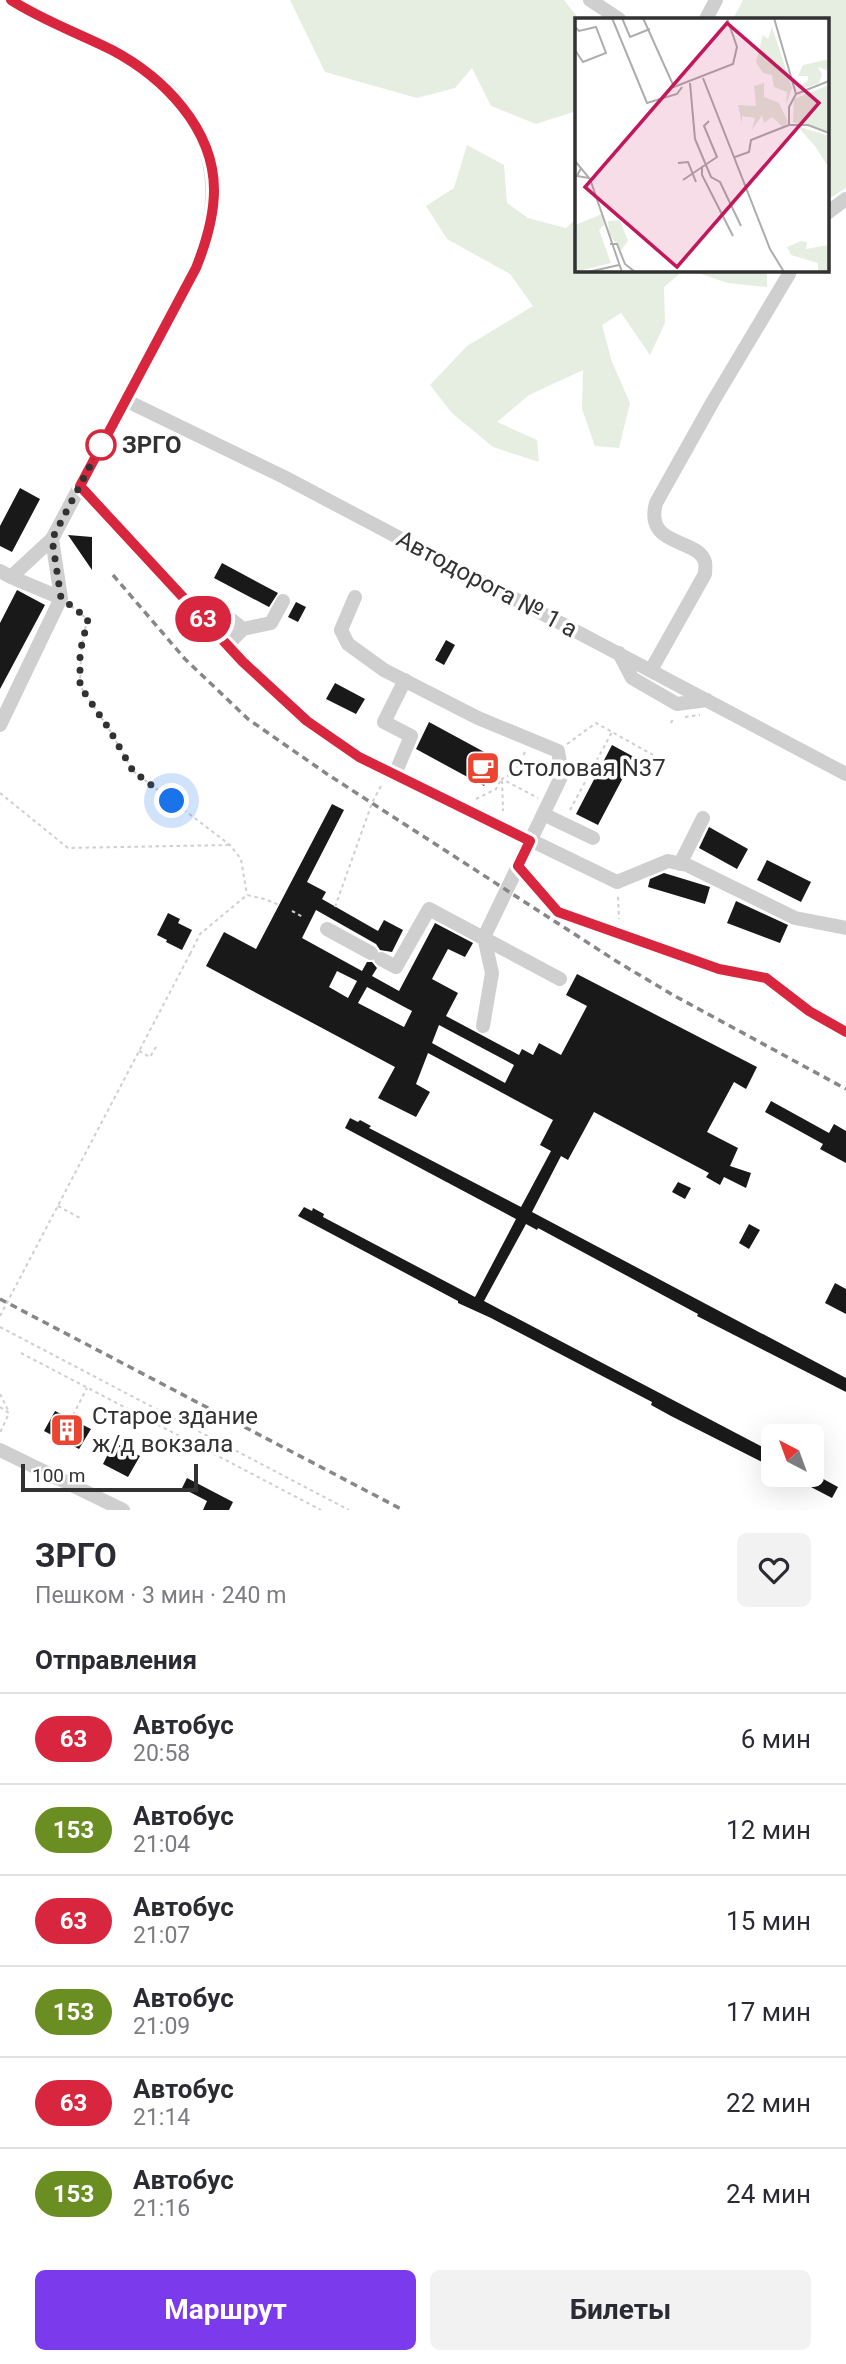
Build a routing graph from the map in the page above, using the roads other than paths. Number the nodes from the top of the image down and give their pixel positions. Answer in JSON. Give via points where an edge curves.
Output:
{"nodes":[{"id":1,"x":11,"y":0,"type":"edge"},
{"id":2,"x":590,"y":0,"type":"edge"},
{"id":3,"x":716,"y":0,"type":"edge"},
{"id":4,"x":618,"y":18,"type":"edge"},
{"id":5,"x":707,"y":18,"type":"edge"},
{"id":6,"x":846,"y":199,"type":"edge"},
{"id":7,"x":828,"y":212,"type":"edge"},
{"id":8,"x":789,"y":271,"type":"edge"},
{"id":9,"x":125,"y":400,"type":"junction"},
{"id":10,"x":80,"y":486,"type":"junction"},
{"id":11,"x":52,"y":539,"type":"junction"},
{"id":12,"x":6,"y":574,"type":"edge"},
{"id":13,"x":355,"y":597,"type":"dead end"},
{"id":14,"x":61,"y":598,"type":"junction"},
{"id":15,"x":208,"y":601,"type":"dead end"},
{"id":16,"x":283,"y":601,"type":"dead end"},
{"id":17,"x":243,"y":629,"type":"junction"},
{"id":18,"x":227,"y":645,"type":"junction"},
{"id":19,"x":619,"y":653,"type":"junction"},
{"id":20,"x":651,"y":670,"type":"junction"},
{"id":21,"x":405,"y":680,"type":"junction"},
{"id":22,"x":707,"y":700,"type":"junction"},
{"id":23,"x":0,"y":725,"type":"edge"},
{"id":24,"x":391,"y":772,"type":"junction"},
{"id":25,"x":846,"y":774,"type":"edge"},
{"id":26,"x":545,"y":809,"type":"junction"},
{"id":27,"x":703,"y":818,"type":"dead end"},
{"id":28,"x":593,"y":838,"type":"dead end"},
{"id":29,"x":530,"y":841,"type":"junction"},
{"id":30,"x":680,"y":864,"type":"junction"},
{"id":31,"x":518,"y":866,"type":"junction"},
{"id":32,"x":846,"y":928,"type":"edge"},
{"id":33,"x":327,"y":929,"type":"dead end"},
{"id":34,"x":484,"y":937,"type":"junction"},
{"id":35,"x":561,"y":979,"type":"dead end"},
{"id":36,"x":484,"y":1026,"type":"dead end"},
{"id":37,"x":846,"y":1032,"type":"edge"},
{"id":38,"x":0,"y":1450,"type":"edge"},
{"id":39,"x":123,"y":1510,"type":"edge"}],
"edges":[{"from":1,"to":9,"type":"street","via":[[114,51],[162,84],[188,114],[208,152],[214,189],[207,241]]},
{"from":2,"to":4,"type":"street"},
{"from":3,"to":5,"type":"street"},
{"from":6,"to":7,"type":"street"},
{"from":8,"to":20,"type":"street","via":[[656,503],[655,526],[700,555],[705,574]]},
{"from":9,"to":10,"type":"street"},
{"from":9,"to":19,"type":"street","name":"Автодорога № 1 а","via":[[284,477]]},
{"from":10,"to":11,"type":"street"},
{"from":10,"to":18,"type":"street"},
{"from":11,"to":12,"type":"street"},
{"from":11,"to":14,"type":"street"},
{"from":12,"to":14,"type":"street"},
{"from":13,"to":21,"type":"street","via":[[341,630],[348,644]]},
{"from":14,"to":23,"type":"street"},
{"from":15,"to":17,"type":"street"},
{"from":16,"to":17,"type":"street","via":[[271,623]]},
{"from":17,"to":18,"type":"street"},
{"from":18,"to":24,"type":"street","via":[[307,721],[359,757]]},
{"from":19,"to":20,"type":"street","name":"Автодорога № 1 а"},
{"from":19,"to":22,"type":"street","via":[[632,678],[677,704]]},
{"from":20,"to":22,"type":"street","name":"Автодорога № 1 а"},
{"from":21,"to":24,"type":"street","via":[[384,722],[411,736]]},
{"from":21,"to":26,"type":"street","via":[[478,718],[558,751],[562,775]]},
{"from":22,"to":25,"type":"street","name":"Автодорога № 1 а"},
{"from":24,"to":29,"type":"street"},
{"from":26,"to":28,"type":"street","via":[[563,824]]},
{"from":26,"to":29,"type":"street"},
{"from":27,"to":30,"type":"street"},
{"from":29,"to":30,"type":"street","via":[[617,882],[668,861]]},
{"from":29,"to":31,"type":"street"},
{"from":30,"to":32,"type":"street","via":[[795,918]]},
{"from":31,"to":34,"type":"street"},
{"from":31,"to":37,"type":"street","via":[[558,912],[719,969],[766,978]]},
{"from":33,"to":34,"type":"street","via":[[396,967],[429,909]]},
{"from":34,"to":35,"type":"street"},
{"from":34,"to":36,"type":"street","via":[[492,973]]},
{"from":38,"to":39,"type":"street"}]}
